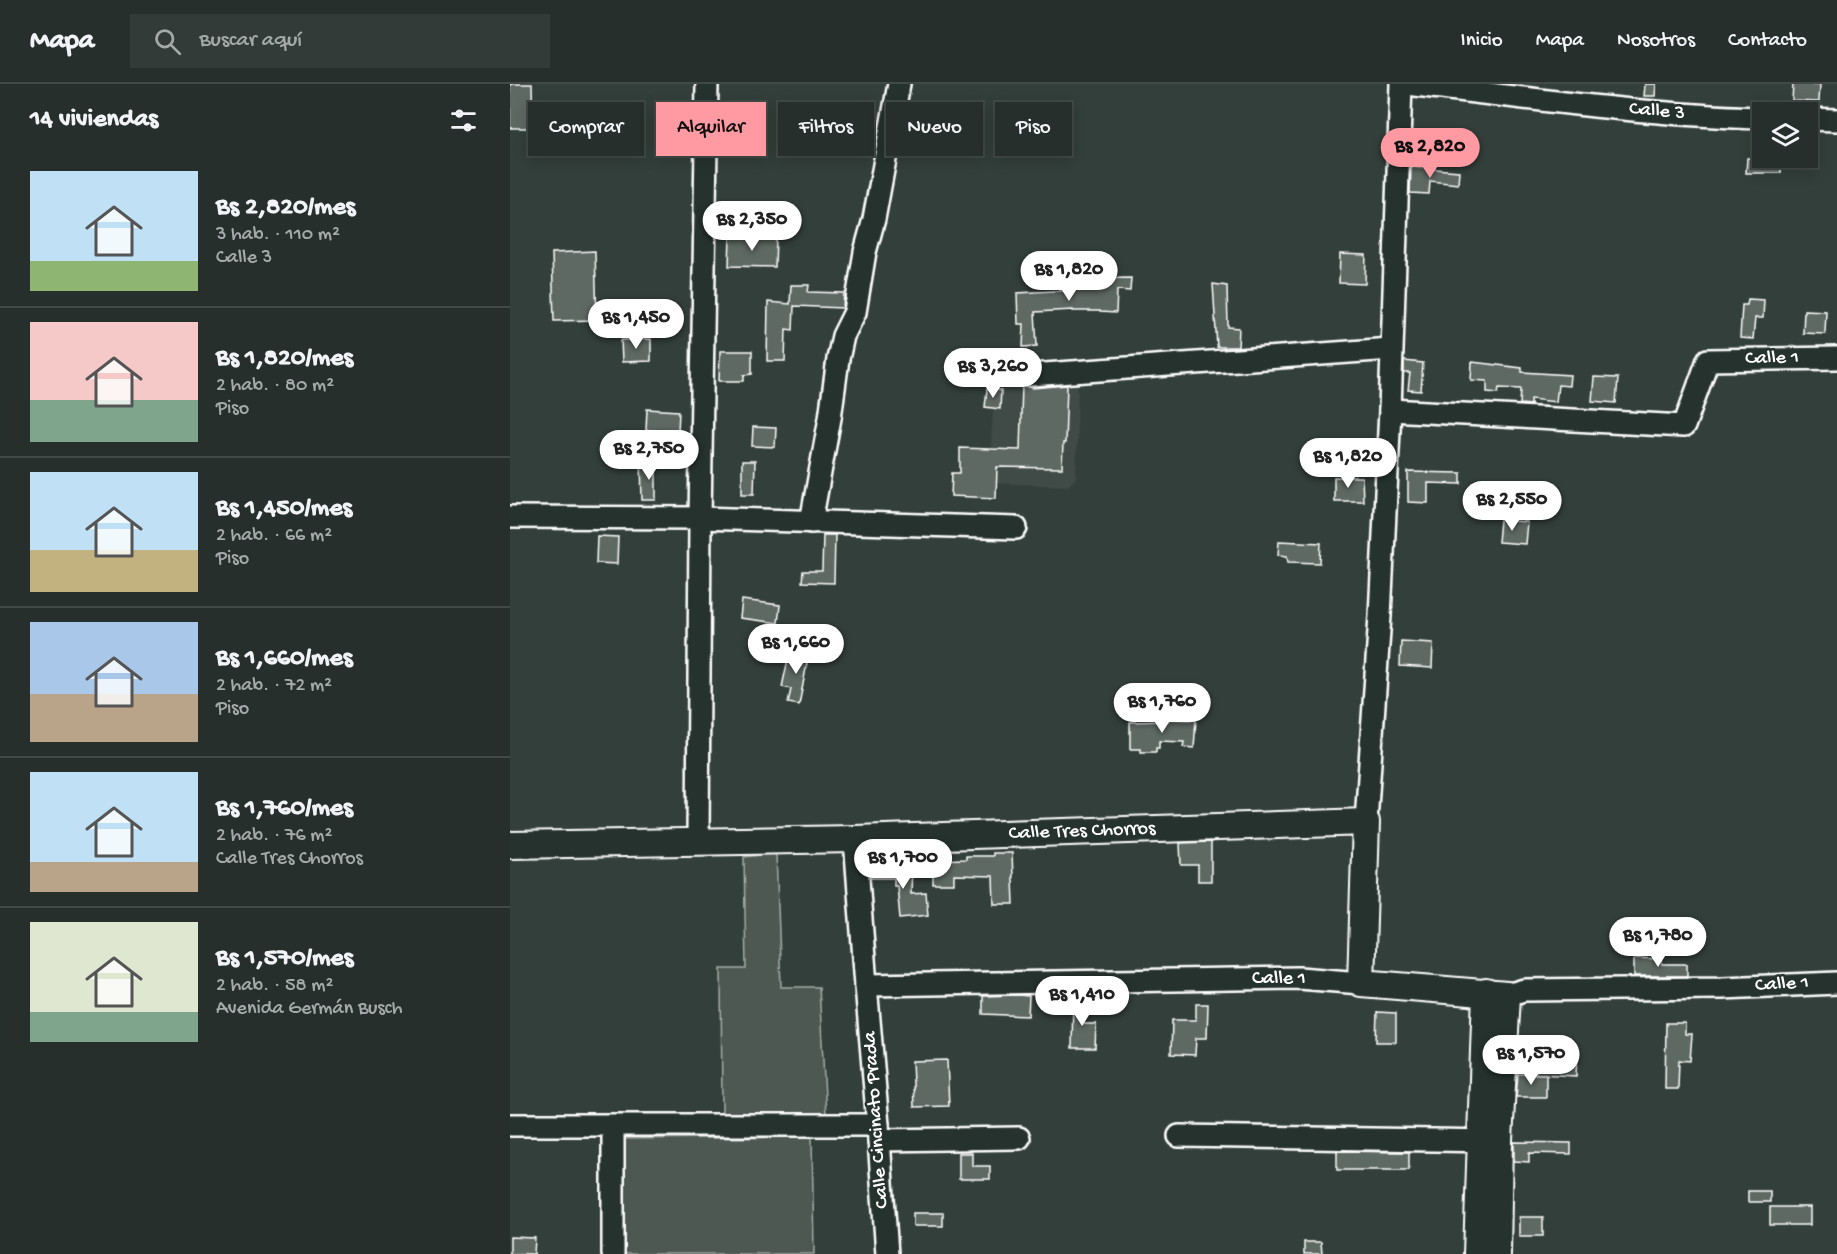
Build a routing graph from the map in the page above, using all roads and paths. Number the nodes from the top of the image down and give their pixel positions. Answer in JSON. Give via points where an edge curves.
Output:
{"nodes":[{"id":1,"x":707,"y":84,"type":"edge"},
{"id":2,"x":899,"y":84,"type":"edge"},
{"id":3,"x":1401,"y":84,"type":"edge"},
{"id":4,"x":1408,"y":84,"type":"edge"},
{"id":5,"x":1752,"y":118,"type":"edge"},
{"id":6,"x":1818,"y":119,"type":"edge"},
{"id":7,"x":1837,"y":120,"type":"edge"},
{"id":8,"x":1391,"y":349,"type":"junction"},
{"id":9,"x":1837,"y":358,"type":"edge"},
{"id":10,"x":1031,"y":375,"type":"dead end"},
{"id":11,"x":1390,"y":410,"type":"junction"},
{"id":12,"x":510,"y":517,"type":"edge"},
{"id":13,"x":700,"y":519,"type":"junction"},
{"id":14,"x":811,"y":522,"type":"junction"},
{"id":15,"x":1016,"y":528,"type":"dead end"},
{"id":16,"x":1366,"y":822,"type":"junction"},
{"id":17,"x":855,"y":839,"type":"junction"},
{"id":18,"x":698,"y":841,"type":"junction"},
{"id":19,"x":510,"y":845,"type":"edge"},
{"id":20,"x":1361,"y":983,"type":"junction"},
{"id":21,"x":1837,"y":983,"type":"edge"},
{"id":22,"x":866,"y":985,"type":"junction"},
{"id":23,"x":1497,"y":994,"type":"junction"},
{"id":24,"x":510,"y":1125,"type":"edge"},
{"id":25,"x":613,"y":1126,"type":"junction"},
{"id":26,"x":879,"y":1132,"type":"junction"},
{"id":27,"x":1179,"y":1136,"type":"dead end"},
{"id":28,"x":1019,"y":1138,"type":"dead end"},
{"id":29,"x":1490,"y":1141,"type":"junction"},
{"id":30,"x":613,"y":1254,"type":"edge"},
{"id":31,"x":887,"y":1254,"type":"edge"},
{"id":32,"x":1477,"y":1254,"type":"edge"},
{"id":33,"x":1497,"y":1254,"type":"edge"}],
"edges":[{"from":1,"to":13,"type":"street"},
{"from":2,"to":14,"type":"street","via":[[855,312],[843,336],[838,359]]},
{"from":3,"to":8,"type":"street"},
{"from":4,"to":5,"type":"street","name":"Calle 3","via":[[1635,111]]},
{"from":6,"to":7,"type":"street"},
{"from":8,"to":10,"type":"street"},
{"from":8,"to":11,"type":"street"},
{"from":9,"to":11,"type":"street","name":"Calle 1","via":[[1708,360],[1684,426]]},
{"from":11,"to":16,"type":"street"},
{"from":12,"to":13,"type":"street"},
{"from":13,"to":14,"type":"street"},
{"from":13,"to":18,"type":"street"},
{"from":14,"to":15,"type":"street"},
{"from":16,"to":17,"type":"main road","name":"Calle Tres Chorros"},
{"from":16,"to":20,"type":"main road"},
{"from":17,"to":18,"type":"main road","name":"Calle Tres Chorros"},
{"from":17,"to":22,"type":"street"},
{"from":18,"to":19,"type":"main road","name":"Calle Tres Chorros"},
{"from":20,"to":22,"type":"street","name":"Calle 1","via":[[1299,978]]},
{"from":20,"to":23,"type":"main road","name":"Calle 1"},
{"from":21,"to":23,"type":"street","name":"Calle 1","via":[[1524,990]]},
{"from":22,"to":26,"type":"street","name":"Calle Cincinato Prada"},
{"from":23,"to":29,"type":"main road"},
{"from":24,"to":25,"type":"street"},
{"from":25,"to":26,"type":"street"},
{"from":25,"to":30,"type":"street"},
{"from":26,"to":28,"type":"street"},
{"from":26,"to":31,"type":"street","name":"Calle Cincinato Prada"},
{"from":27,"to":29,"type":"street"},
{"from":29,"to":32,"type":"main road"},
{"from":29,"to":33,"type":"main road"}]}
